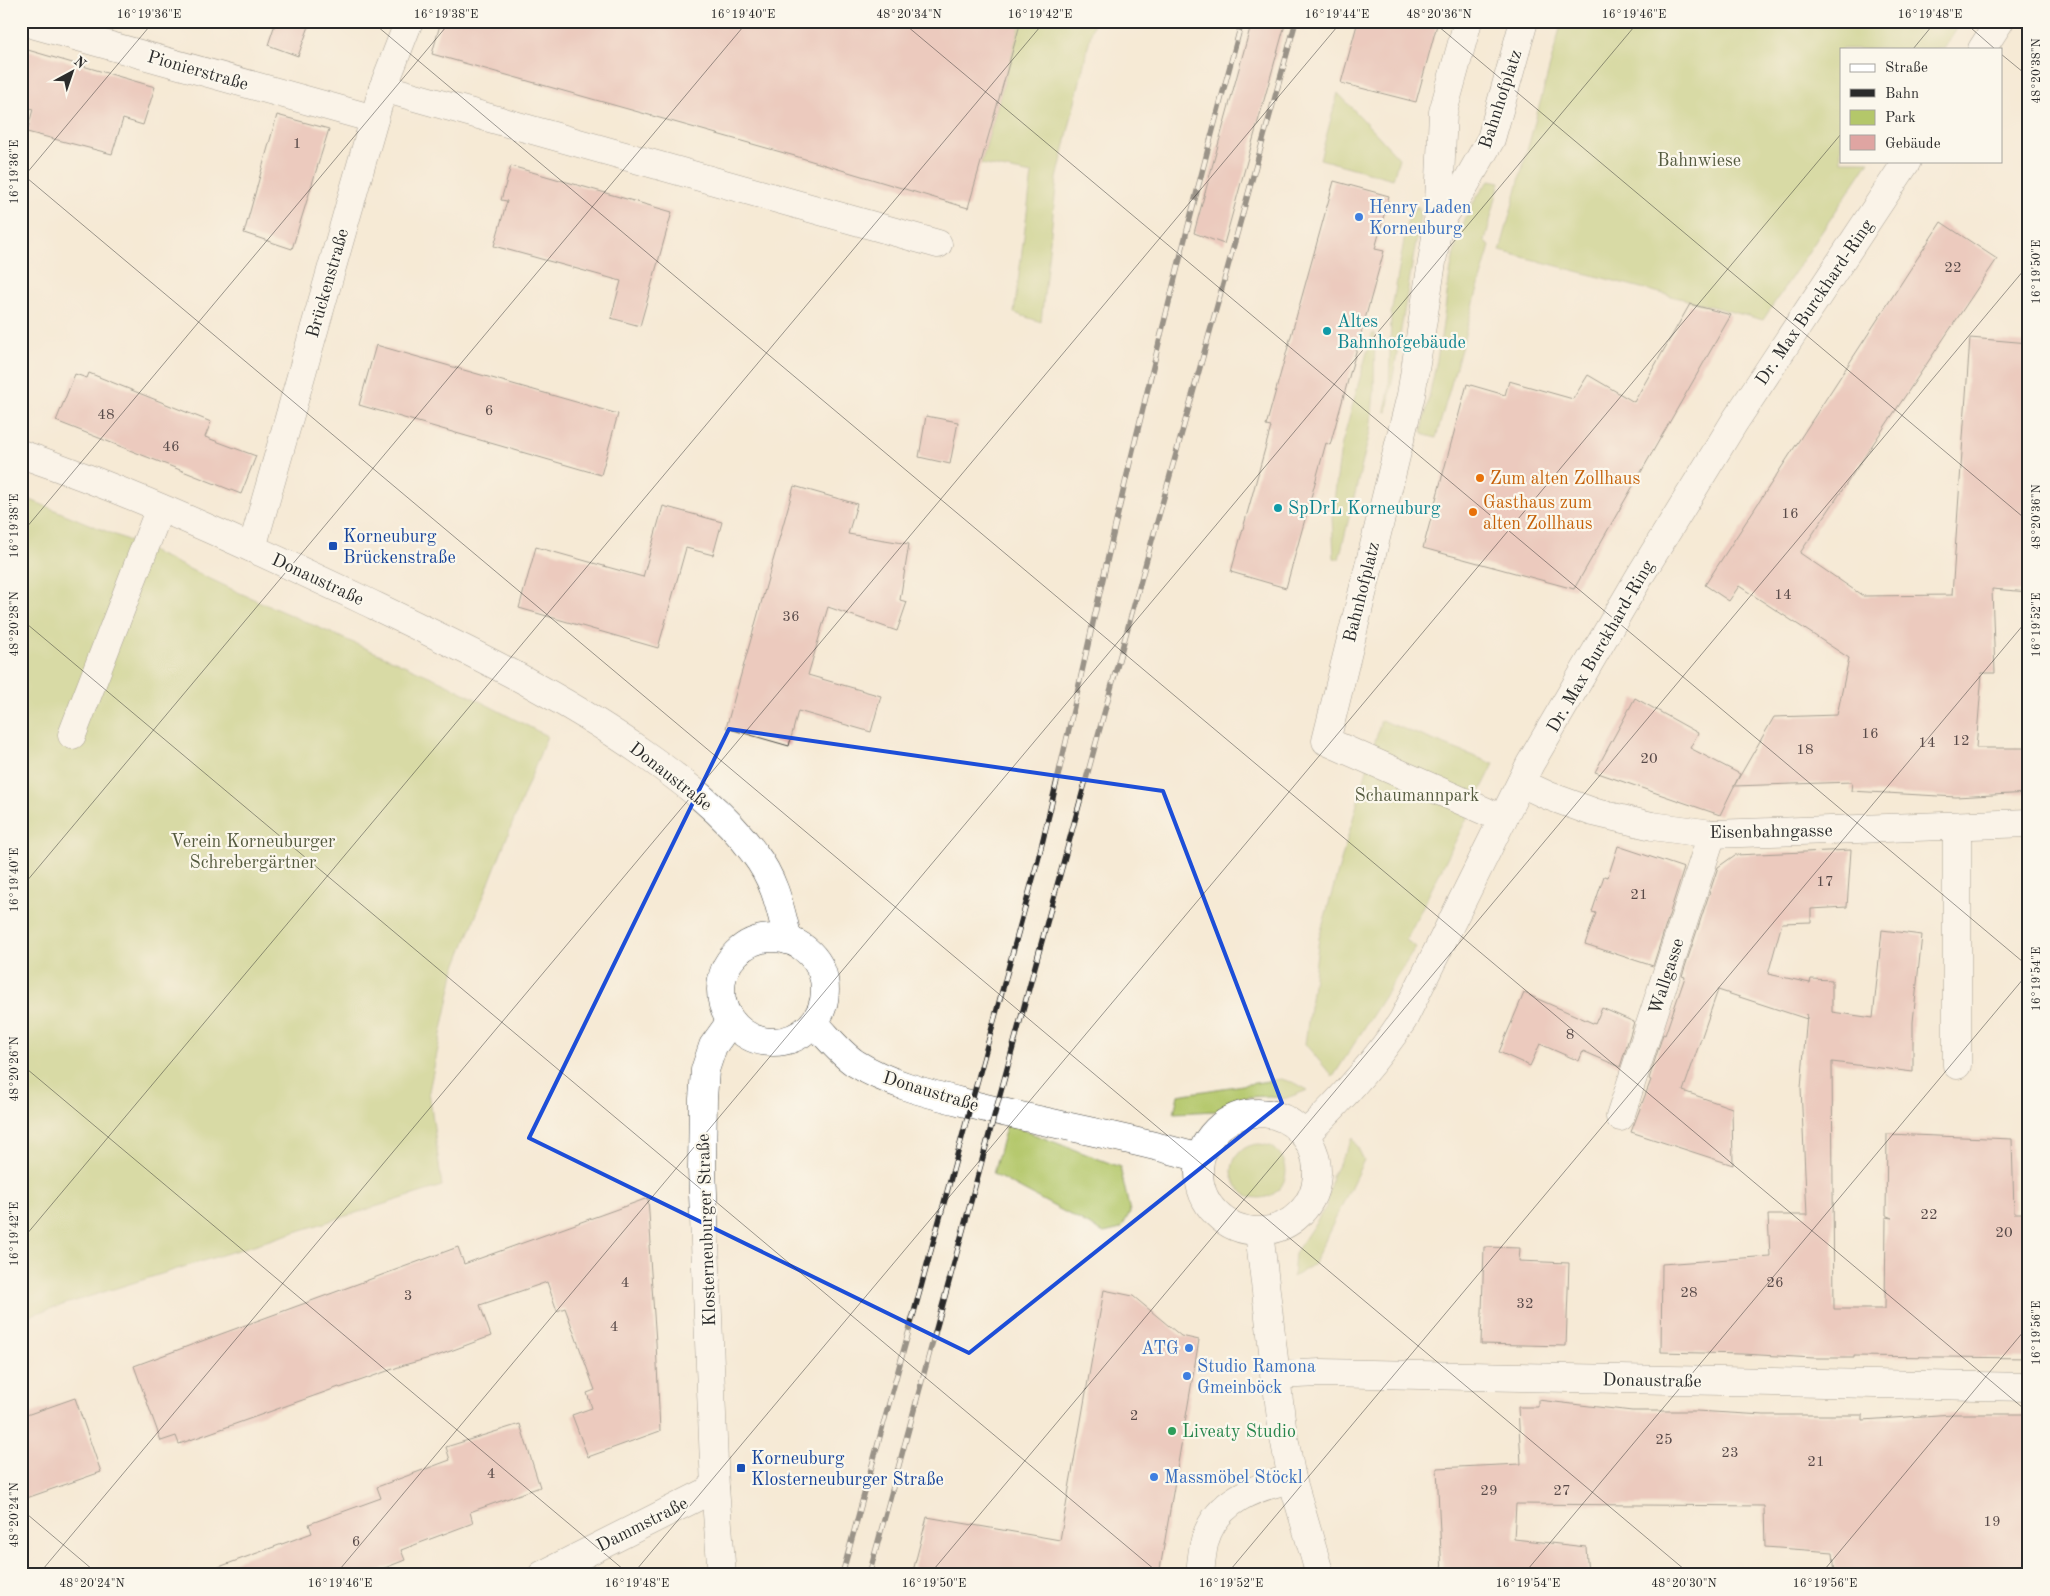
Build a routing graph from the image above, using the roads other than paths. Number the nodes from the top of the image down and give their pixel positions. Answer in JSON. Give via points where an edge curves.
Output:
{"nodes":[{"id":1,"x":409,"y":21,"type":"edge"},
{"id":2,"x":1468,"y":21,"type":"edge"},
{"id":3,"x":1524,"y":21,"type":"edge"},
{"id":4,"x":2000,"y":21,"type":"edge"},
{"id":5,"x":21,"y":22,"type":"edge"},
{"id":6,"x":1983,"y":48,"type":"edge"},
{"id":7,"x":383,"y":88,"type":"junction"},
{"id":8,"x":374,"y":119,"type":"junction"},
{"id":9,"x":1907,"y":162,"type":"edge"},
{"id":10,"x":1438,"y":224,"type":"junction"},
{"id":11,"x":938,"y":244,"type":"dead end"},
{"id":12,"x":21,"y":454,"type":"edge"},
{"id":13,"x":160,"y":508,"type":"junction"},
{"id":14,"x":252,"y":548,"type":"junction"},
{"id":15,"x":72,"y":735,"type":"dead end"},
{"id":16,"x":1521,"y":783,"type":"junction"},
{"id":17,"x":1503,"y":819,"type":"junction"},
{"id":18,"x":2029,"y":823,"type":"edge"},
{"id":19,"x":1957,"y":827,"type":"junction"},
{"id":20,"x":1712,"y":834,"type":"junction"},
{"id":21,"x":788,"y":940,"type":"junction"},
{"id":22,"x":731,"y":1021,"type":"junction"},
{"id":23,"x":814,"y":1023,"type":"junction"},
{"id":24,"x":1957,"y":1065,"type":"dead end"},
{"id":25,"x":1620,"y":1117,"type":"dead end"},
{"id":26,"x":1305,"y":1135,"type":"junction"},
{"id":27,"x":1200,"y":1158,"type":"junction"},
{"id":28,"x":1259,"y":1232,"type":"junction"},
{"id":29,"x":1274,"y":1375,"type":"junction"},
{"id":30,"x":2029,"y":1388,"type":"edge"},
{"id":31,"x":1292,"y":1479,"type":"junction"},
{"id":32,"x":715,"y":1488,"type":"junction"},
{"id":33,"x":542,"y":1575,"type":"edge"},
{"id":34,"x":722,"y":1575,"type":"edge"},
{"id":35,"x":1200,"y":1575,"type":"edge"},
{"id":36,"x":1320,"y":1575,"type":"edge"}],
"edges":[{"from":1,"to":7,"type":"street","name":"Brückenstraße"},
{"from":2,"to":10,"type":"street","name":"Bahnhofplatz","via":[[1443,112]]},
{"from":3,"to":10,"type":"street","name":"Bahnhofplatz","via":[[1491,139]]},
{"from":4,"to":6,"type":"street"},
{"from":5,"to":8,"type":"street","name":"Pionierstraße"},
{"from":7,"to":8,"type":"street","name":"Brückenstraße"},
{"from":7,"to":11,"type":"street"},
{"from":8,"to":14,"type":"street","name":"Brückenstraße"},
{"from":9,"to":16,"type":"street","name":"Dr. Max Burckhard-Ring","via":[[1735,421],[1641,574]]},
{"from":10,"to":17,"type":"street","name":"Bahnhofplatz","via":[[1411,395],[1326,741]]},
{"from":12,"to":13,"type":"street","name":"Donaustraße"},
{"from":13,"to":14,"type":"street","name":"Donaustraße"},
{"from":13,"to":15,"type":"street"},
{"from":14,"to":21,"type":"street","name":"Donaustraße","via":[[508,671],[615,733],[692,788],[728,822],[755,854],[775,888]]},
{"from":16,"to":17,"type":"street","name":"Dr. Max Burckhard-Ring"},
{"from":16,"to":20,"type":"street","name":"Eisenbahngasse","via":[[1593,812],[1652,826]]},
{"from":17,"to":26,"type":"street","name":"Dr. Max Burckhard-Ring","via":[[1403,1020],[1365,1074]]},
{"from":18,"to":19,"type":"street","name":"Eisenbahngasse"},
{"from":19,"to":20,"type":"street","name":"Eisenbahngasse"},
{"from":19,"to":24,"type":"street"},
{"from":20,"to":25,"type":"street","name":"Wallgasse"},
{"from":21,"to":22,"type":"street","via":[[761,939],[738,951],[730,961],[721,985],[723,1004]]},
{"from":21,"to":23,"type":"street","via":[[803,947],[816,959],[823,975],[826,992],[822,1010]]},
{"from":22,"to":23,"type":"street","via":[[752,1038],[765,1042],[791,1039]]},
{"from":22,"to":32,"type":"street","name":"Klosterneuburger Straße","via":[[713,1046],[705,1070],[703,1099],[702,1169]]},
{"from":23,"to":27,"type":"street","name":"Donaustraße","via":[[854,1062],[877,1075],[1011,1115],[1147,1143]]},
{"from":26,"to":27,"type":"street","via":[[1281,1116],[1267,1112],[1238,1115],[1212,1133]]},
{"from":26,"to":28,"type":"street","via":[[1318,1165],[1312,1198],[1304,1211],[1291,1222]]},
{"from":27,"to":28,"type":"street","via":[[1200,1185],[1214,1212],[1240,1229]]},
{"from":28,"to":29,"type":"street"},
{"from":29,"to":30,"type":"street","name":"Donaustraße","via":[[1320,1373]]},
{"from":29,"to":31,"type":"street"},
{"from":31,"to":35,"type":"street","via":[[1263,1485],[1240,1495],[1224,1508],[1213,1522],[1205,1541]]},
{"from":31,"to":36,"type":"street"},
{"from":32,"to":33,"type":"street","name":"Dammstraße"},
{"from":32,"to":34,"type":"street","name":"Klosterneuburger Straße"}]}
